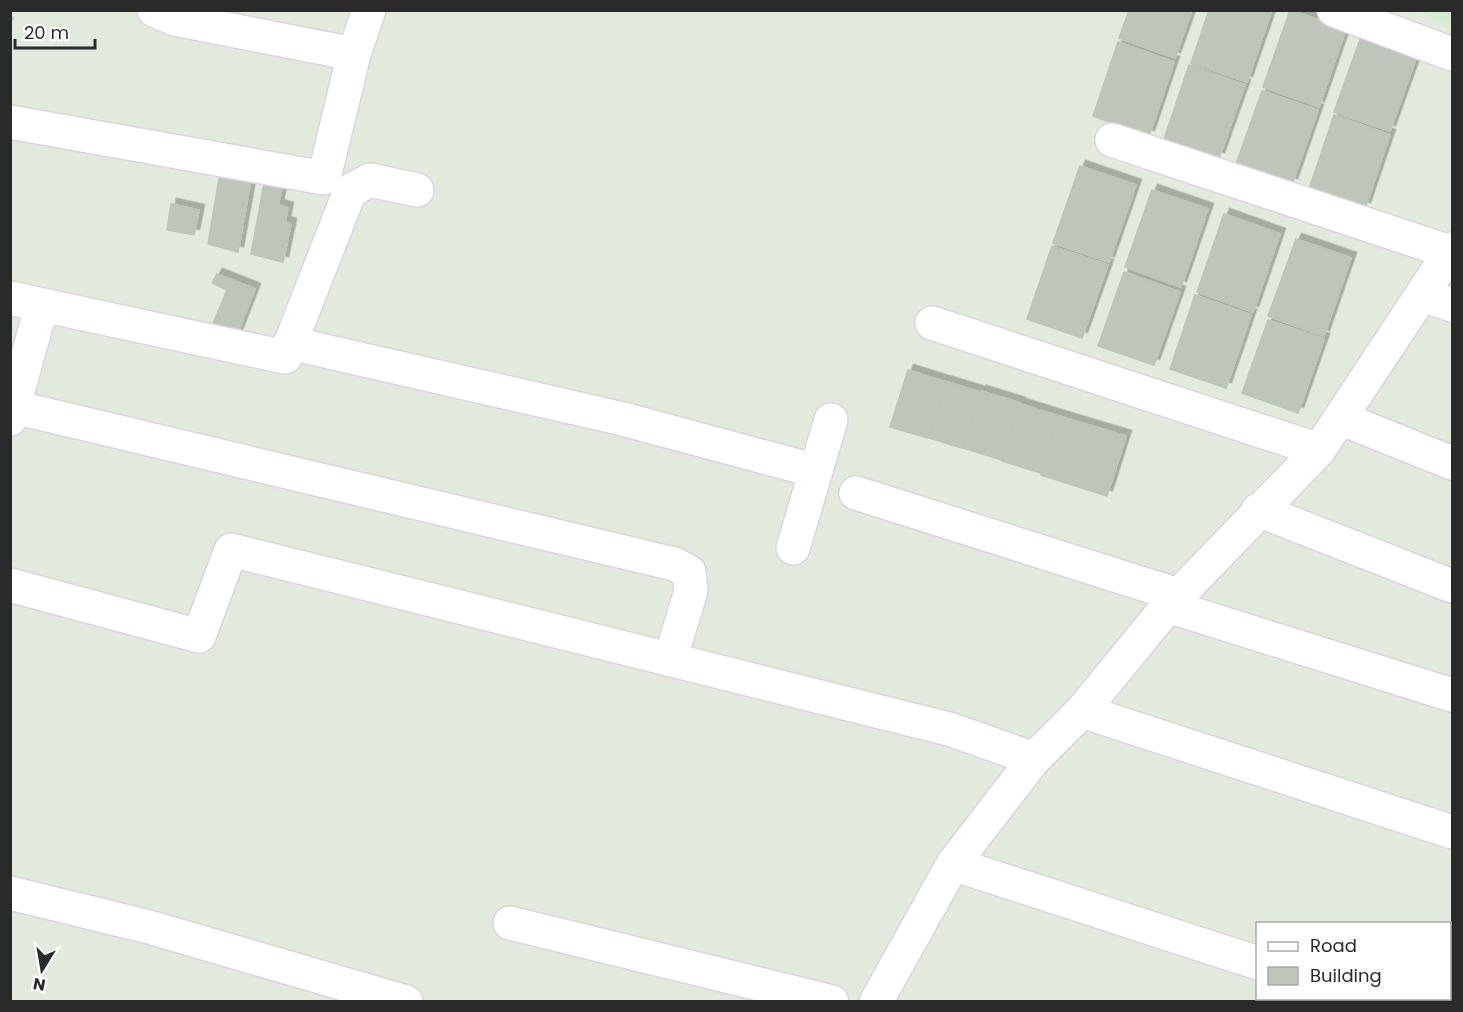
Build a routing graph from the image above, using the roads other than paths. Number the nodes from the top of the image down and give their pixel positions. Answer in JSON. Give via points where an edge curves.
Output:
{"nodes":[{"id":1,"x":154,"y":10,"type":"edge"},
{"id":2,"x":369,"y":10,"type":"edge"},
{"id":3,"x":1334,"y":10,"type":"edge"},
{"id":4,"x":354,"y":54,"type":"junction"},
{"id":5,"x":1452,"y":54,"type":"edge"},
{"id":6,"x":10,"y":122,"type":"edge"},
{"id":7,"x":1112,"y":140,"type":"dead end"},
{"id":8,"x":417,"y":190,"type":"dead end"},
{"id":9,"x":1451,"y":251,"type":"edge"},
{"id":10,"x":1422,"y":295,"type":"junction"},
{"id":11,"x":10,"y":298,"type":"edge"},
{"id":12,"x":42,"y":305,"type":"junction"},
{"id":13,"x":1452,"y":305,"type":"edge"},
{"id":14,"x":932,"y":323,"type":"dead end"},
{"id":15,"x":287,"y":350,"type":"junction"},
{"id":16,"x":12,"y":413,"type":"edge"},
{"id":17,"x":1340,"y":418,"type":"junction"},
{"id":18,"x":831,"y":420,"type":"dead end"},
{"id":19,"x":1319,"y":450,"type":"junction"},
{"id":20,"x":1452,"y":463,"type":"edge"},
{"id":21,"x":816,"y":471,"type":"junction"},
{"id":22,"x":856,"y":494,"type":"dead end"},
{"id":23,"x":1258,"y":510,"type":"junction"},
{"id":24,"x":793,"y":548,"type":"dead end"},
{"id":25,"x":10,"y":585,"type":"edge"},
{"id":26,"x":1452,"y":586,"type":"edge"},
{"id":27,"x":1173,"y":600,"type":"junction"},
{"id":28,"x":670,"y":660,"type":"junction"},
{"id":29,"x":1452,"y":694,"type":"edge"},
{"id":30,"x":1082,"y":711,"type":"junction"},
{"id":31,"x":1034,"y":759,"type":"junction"},
{"id":32,"x":1452,"y":832,"type":"edge"},
{"id":33,"x":953,"y":864,"type":"junction"},
{"id":34,"x":10,"y":893,"type":"edge"},
{"id":35,"x":510,"y":923,"type":"dead end"},
{"id":36,"x":1256,"y":963,"type":"edge"},
{"id":37,"x":406,"y":1002,"type":"edge"},
{"id":38,"x":832,"y":1002,"type":"edge"},
{"id":39,"x":876,"y":1002,"type":"edge"}],
"edges":[{"from":1,"to":4,"type":"street","via":[[174,19]]},
{"from":2,"to":4,"type":"street"},
{"from":3,"to":5,"type":"street"},
{"from":4,"to":6,"type":"street","via":[[324,178]]},
{"from":7,"to":9,"type":"street"},
{"from":8,"to":15,"type":"street","via":[[370,180],[350,191]]},
{"from":9,"to":10,"type":"street"},
{"from":10,"to":13,"type":"street"},
{"from":10,"to":17,"type":"street"},
{"from":11,"to":12,"type":"street"},
{"from":12,"to":15,"type":"street"},
{"from":12,"to":16,"type":"street"},
{"from":14,"to":19,"type":"street"},
{"from":15,"to":21,"type":"street","via":[[623,419]]},
{"from":16,"to":28,"type":"street","via":[[674,564],[689,572],[691,591]]},
{"from":17,"to":19,"type":"street"},
{"from":17,"to":20,"type":"street"},
{"from":18,"to":21,"type":"street"},
{"from":19,"to":23,"type":"street"},
{"from":21,"to":24,"type":"street"},
{"from":22,"to":27,"type":"street"},
{"from":23,"to":26,"type":"street"},
{"from":23,"to":27,"type":"street"},
{"from":25,"to":28,"type":"street","via":[[199,636],[231,550]]},
{"from":27,"to":29,"type":"street"},
{"from":27,"to":30,"type":"street"},
{"from":28,"to":31,"type":"street","via":[[949,729]]},
{"from":30,"to":31,"type":"street"},
{"from":30,"to":32,"type":"street"},
{"from":31,"to":33,"type":"street"},
{"from":33,"to":36,"type":"street"},
{"from":33,"to":39,"type":"street"},
{"from":34,"to":37,"type":"street","via":[[149,927]]},
{"from":35,"to":38,"type":"street"}]}
